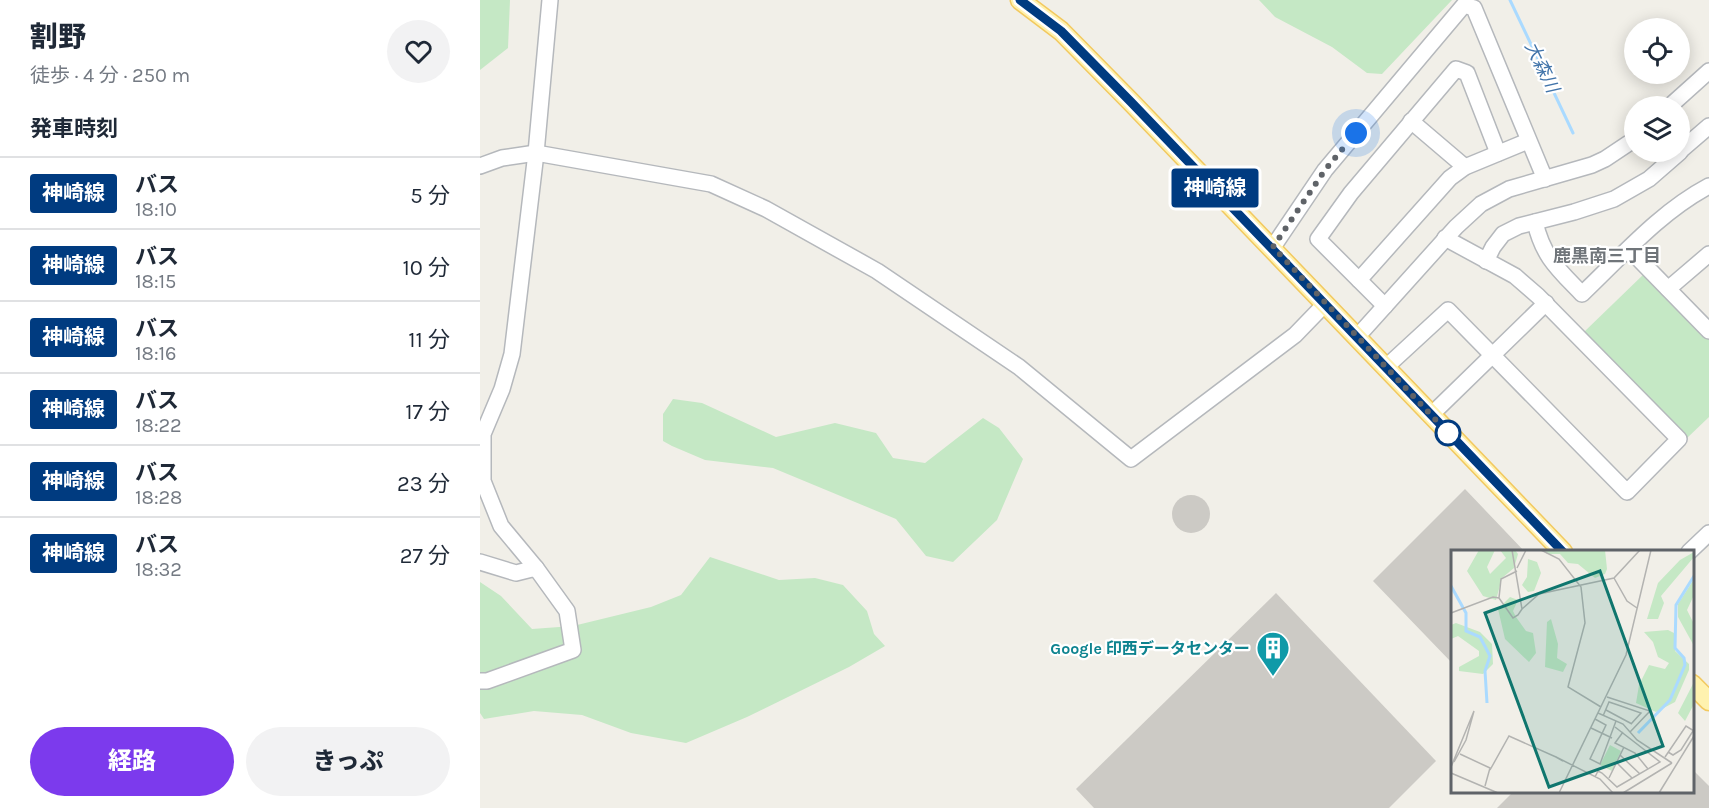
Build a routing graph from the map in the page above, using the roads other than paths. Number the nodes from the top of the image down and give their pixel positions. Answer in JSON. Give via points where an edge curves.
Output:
{"nodes":[{"id":1,"x":550,"y":0,"type":"edge"},
{"id":2,"x":1020,"y":0,"type":"edge"},
{"id":3,"x":1709,"y":71,"type":"edge"},
{"id":4,"x":1681,"y":96,"type":"edge"},
{"id":5,"x":1411,"y":121,"type":"junction"},
{"id":6,"x":1709,"y":126,"type":"edge"},
{"id":7,"x":1528,"y":141,"type":"junction"},
{"id":8,"x":1690,"y":142,"type":"edge"},
{"id":9,"x":1624,"y":146,"type":"edge"},
{"id":10,"x":536,"y":153,"type":"junction"},
{"id":11,"x":1498,"y":153,"type":"junction"},
{"id":12,"x":1667,"y":162,"type":"edge"},
{"id":13,"x":480,"y":165,"type":"edge"},
{"id":14,"x":1465,"y":166,"type":"junction"},
{"id":15,"x":1545,"y":179,"type":"junction"},
{"id":16,"x":1709,"y":186,"type":"edge"},
{"id":17,"x":1535,"y":222,"type":"junction"},
{"id":18,"x":1446,"y":238,"type":"junction"},
{"id":19,"x":1273,"y":247,"type":"junction"},
{"id":20,"x":1629,"y":249,"type":"junction"},
{"id":21,"x":1709,"y":254,"type":"edge"},
{"id":22,"x":1486,"y":261,"type":"junction"},
{"id":23,"x":1359,"y":280,"type":"junction"},
{"id":24,"x":1668,"y":289,"type":"junction"},
{"id":25,"x":1546,"y":303,"type":"junction"},
{"id":26,"x":1325,"y":304,"type":"junction"},
{"id":27,"x":1385,"y":306,"type":"junction"},
{"id":28,"x":1709,"y":330,"type":"edge"},
{"id":29,"x":1356,"y":337,"type":"junction"},
{"id":30,"x":1492,"y":355,"type":"junction"},
{"id":31,"x":1385,"y":368,"type":"junction"},
{"id":32,"x":1431,"y":415,"type":"junction"},
{"id":33,"x":1709,"y":532,"type":"edge"},
{"id":34,"x":1561,"y":550,"type":"edge"},
{"id":35,"x":1691,"y":550,"type":"edge"},
{"id":36,"x":480,"y":562,"type":"edge"},
{"id":37,"x":536,"y":568,"type":"junction"},
{"id":38,"x":480,"y":681,"type":"edge"},
{"id":39,"x":1694,"y":686,"type":"edge"},
{"id":40,"x":1709,"y":701,"type":"edge"}],
"edges":[{"from":1,"to":10,"type":"street"},
{"from":2,"to":19,"type":"main road","via":[[1061,31]]},
{"from":3,"to":4,"type":"street"},
{"from":5,"to":11,"type":"street","via":[[1456,69],[1467,73]]},
{"from":5,"to":14,"type":"street"},
{"from":5,"to":23,"type":"street","via":[[1318,239]]},
{"from":6,"to":8,"type":"street"},
{"from":7,"to":11,"type":"street"},
{"from":7,"to":15,"type":"street"},
{"from":7,"to":19,"type":"street","via":[[1474,8],[1464,5],[1325,170]]},
{"from":9,"to":15,"type":"street","via":[[1592,165]]},
{"from":10,"to":13,"type":"street"},
{"from":10,"to":26,"type":"street","via":[[711,184],[766,209],[878,271],[1018,367],[1131,459],[1295,335]]},
{"from":10,"to":37,"type":"street","via":[[512,354],[483,434],[483,481],[501,526]]},
{"from":11,"to":14,"type":"street"},
{"from":12,"to":17,"type":"street","via":[[1614,199]]},
{"from":14,"to":23,"type":"street"},
{"from":15,"to":18,"type":"street","via":[[1509,189],[1481,204]]},
{"from":16,"to":20,"type":"street","via":[[1691,195]]},
{"from":17,"to":20,"type":"street","via":[[1549,259],[1582,294]]},
{"from":17,"to":22,"type":"street","via":[[1503,234]]},
{"from":18,"to":22,"type":"street"},
{"from":18,"to":27,"type":"street"},
{"from":19,"to":26,"type":"main road"},
{"from":20,"to":24,"type":"street"},
{"from":21,"to":24,"type":"street"},
{"from":22,"to":25,"type":"street","via":[[1515,276]]},
{"from":23,"to":27,"type":"street"},
{"from":24,"to":28,"type":"street"},
{"from":25,"to":30,"type":"street"},
{"from":25,"to":30,"type":"street","via":[[1679,440],[1628,492]]},
{"from":26,"to":29,"type":"main road"},
{"from":27,"to":29,"type":"street"},
{"from":29,"to":31,"type":"main road"},
{"from":30,"to":31,"type":"street","via":[[1448,310]]},
{"from":30,"to":32,"type":"street"},
{"from":31,"to":32,"type":"main road"},
{"from":32,"to":34,"type":"main road"},
{"from":33,"to":35,"type":"street"},
{"from":36,"to":37,"type":"street","via":[[516,573]]},
{"from":37,"to":38,"type":"street","via":[[567,611],[573,650]]},
{"from":39,"to":40,"type":"main road"}]}
